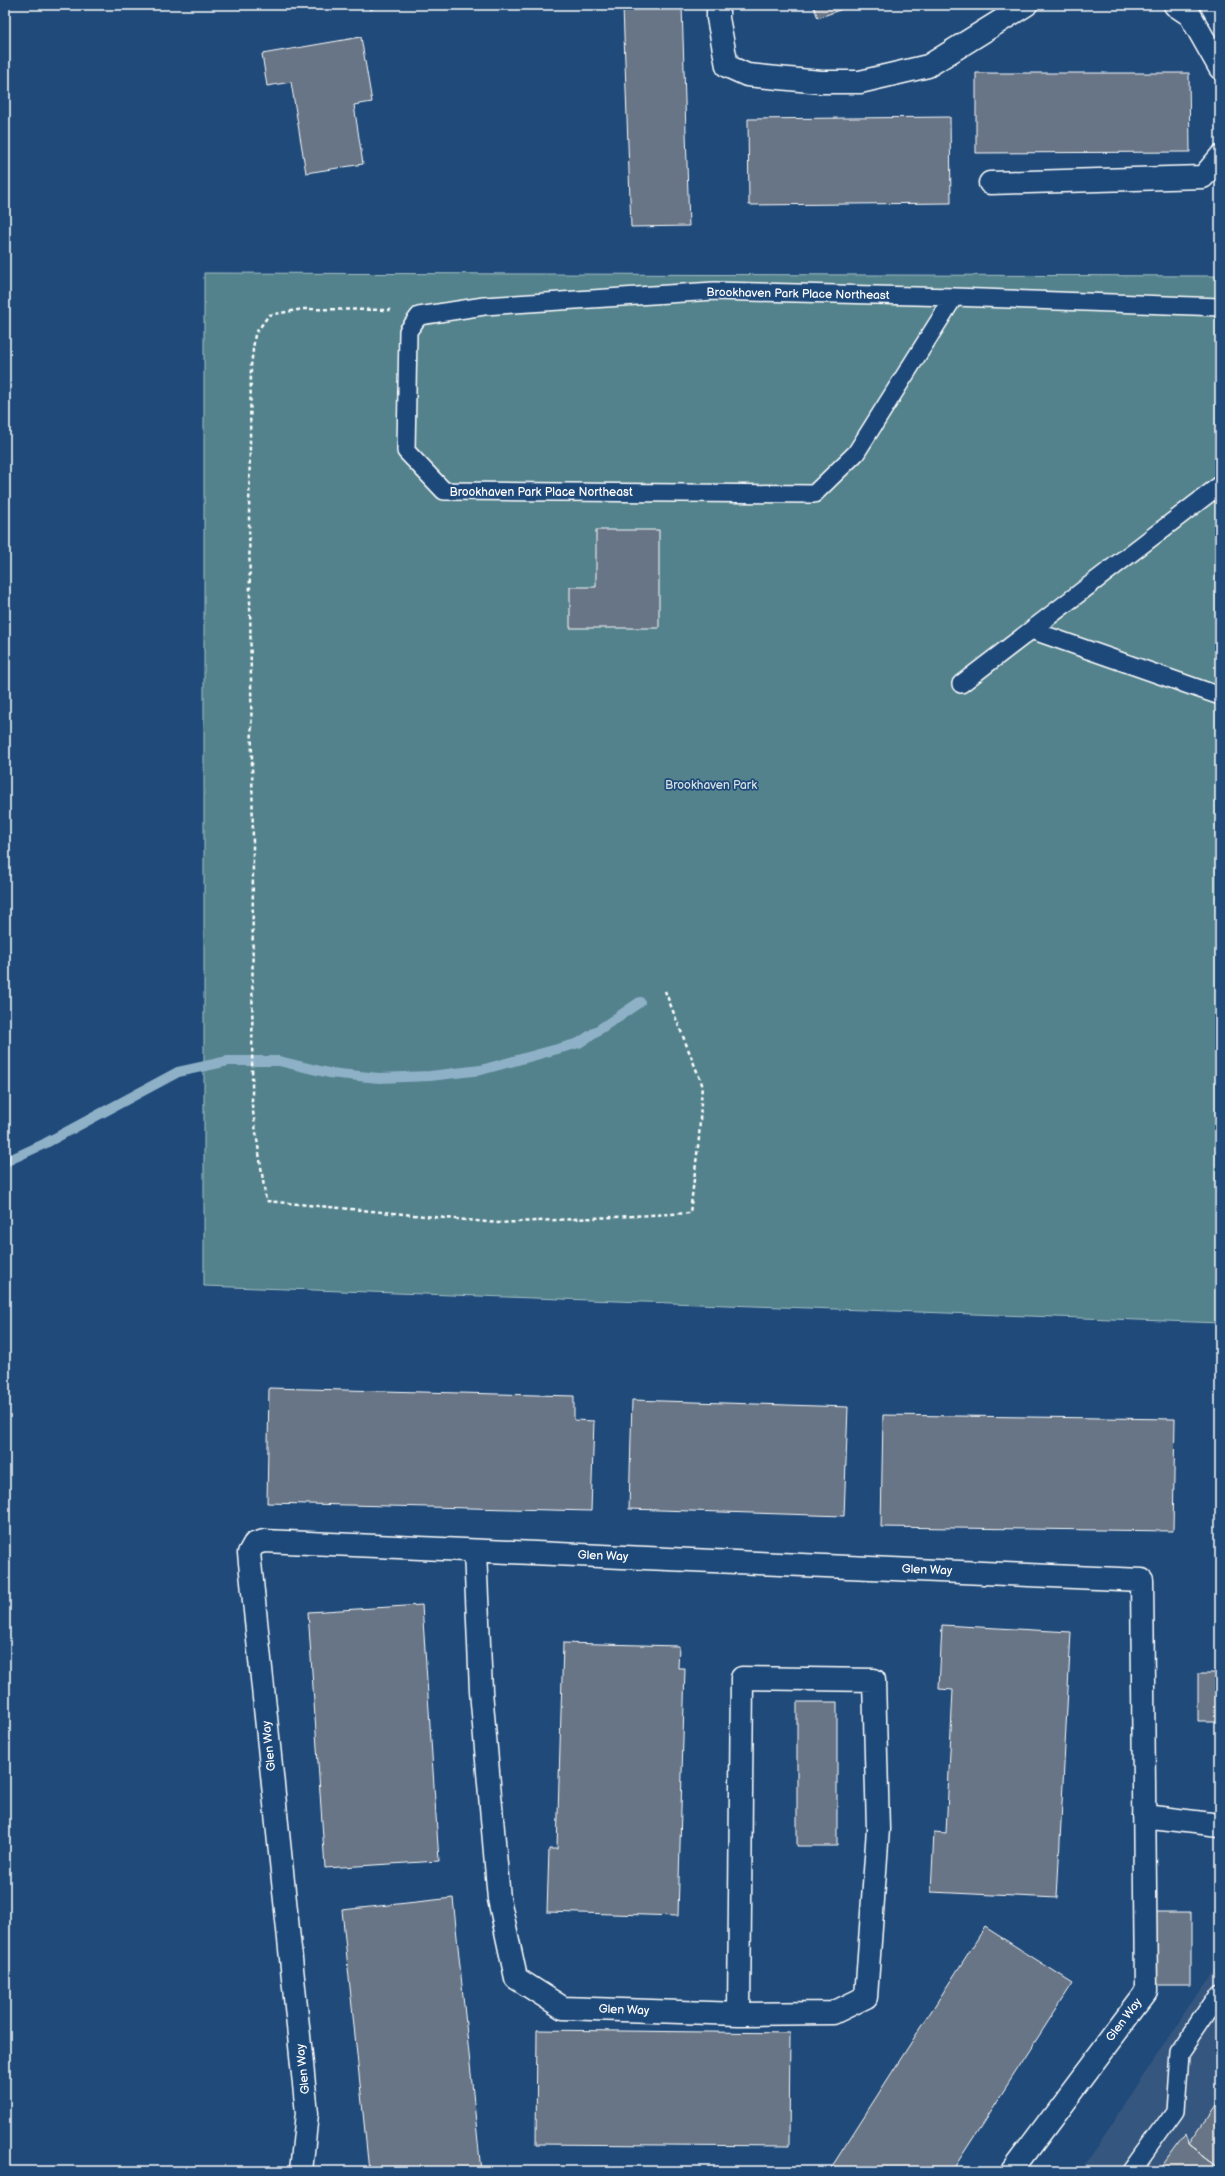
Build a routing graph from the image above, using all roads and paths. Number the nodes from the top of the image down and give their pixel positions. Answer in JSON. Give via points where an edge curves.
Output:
{"nodes":[{"id":1,"x":718,"y":5,"type":"edge"},
{"id":2,"x":1026,"y":5,"type":"edge"},
{"id":3,"x":1174,"y":5,"type":"edge"},
{"id":4,"x":1220,"y":68,"type":"edge"},
{"id":5,"x":1220,"y":157,"type":"edge"},
{"id":6,"x":990,"y":183,"type":"dead end"},
{"id":7,"x":954,"y":298,"type":"junction"},
{"id":8,"x":1220,"y":308,"type":"edge"},
{"id":9,"x":419,"y":316,"type":"junction"},
{"id":10,"x":1220,"y":485,"type":"edge"},
{"id":11,"x":1031,"y":630,"type":"junction"},
{"id":12,"x":961,"y":684,"type":"dead end"},
{"id":13,"x":1220,"y":696,"type":"edge"},
{"id":14,"x":666,"y":991,"type":"dead end"},
{"id":15,"x":475,"y":1551,"type":"junction"},
{"id":16,"x":1144,"y":1816,"type":"junction"},
{"id":17,"x":1220,"y":1825,"type":"edge"},
{"id":18,"x":1220,"y":1992,"type":"edge"},
{"id":19,"x":739,"y":2014,"type":"junction"},
{"id":20,"x":302,"y":2171,"type":"edge"},
{"id":21,"x":1012,"y":2171,"type":"edge"},
{"id":22,"x":1132,"y":2171,"type":"edge"}],
"edges":[{"from":1,"to":2,"type":"street","via":[[727,66],[747,75],[821,82],[860,82],[928,66]]},
{"from":3,"to":4,"type":"street","via":[[1190,15]]},
{"from":5,"to":6,"type":"street","via":[[1203,177]]},
{"from":7,"to":8,"type":"lane","name":"Brookhaven Park Place Northeast","via":[[1099,301]]},
{"from":7,"to":9,"type":"lane","name":"Brookhaven Park Place Northeast","via":[[714,291],[484,306]]},
{"from":7,"to":9,"type":"lane","name":"Brookhaven Park Place Northeast","via":[[856,453],[814,494],[444,491],[406,451],[408,331]]},
{"from":9,"to":14,"type":"path","via":[[389,310],[303,309],[269,315],[255,334],[251,366],[249,517],[253,845],[252,1105],[266,1201],[498,1223],[690,1213],[699,1138],[702,1084]]},
{"from":10,"to":11,"type":"lane"},
{"from":11,"to":12,"type":"lane"},
{"from":11,"to":13,"type":"lane"},
{"from":15,"to":16,"type":"street","name":"Glen Way","via":[[1142,1580]]},
{"from":15,"to":19,"type":"street","name":"Glen Way","via":[[481,1691],[500,1899],[516,1978],[563,2008]]},
{"from":15,"to":20,"type":"street","name":"Glen Way","via":[[264,1541],[254,1544],[249,1553],[307,2113]]},
{"from":16,"to":17,"type":"street"},
{"from":16,"to":21,"type":"street","name":"Glen Way","via":[[1146,1992]]},
{"from":18,"to":22,"type":"lane","via":[[1178,2053],[1175,2111]]},
{"from":19,"to":19,"type":"street","name":"Glen Way","via":[[833,2012],[866,1997],[878,1829],[874,1680],[742,1678]]}]}
